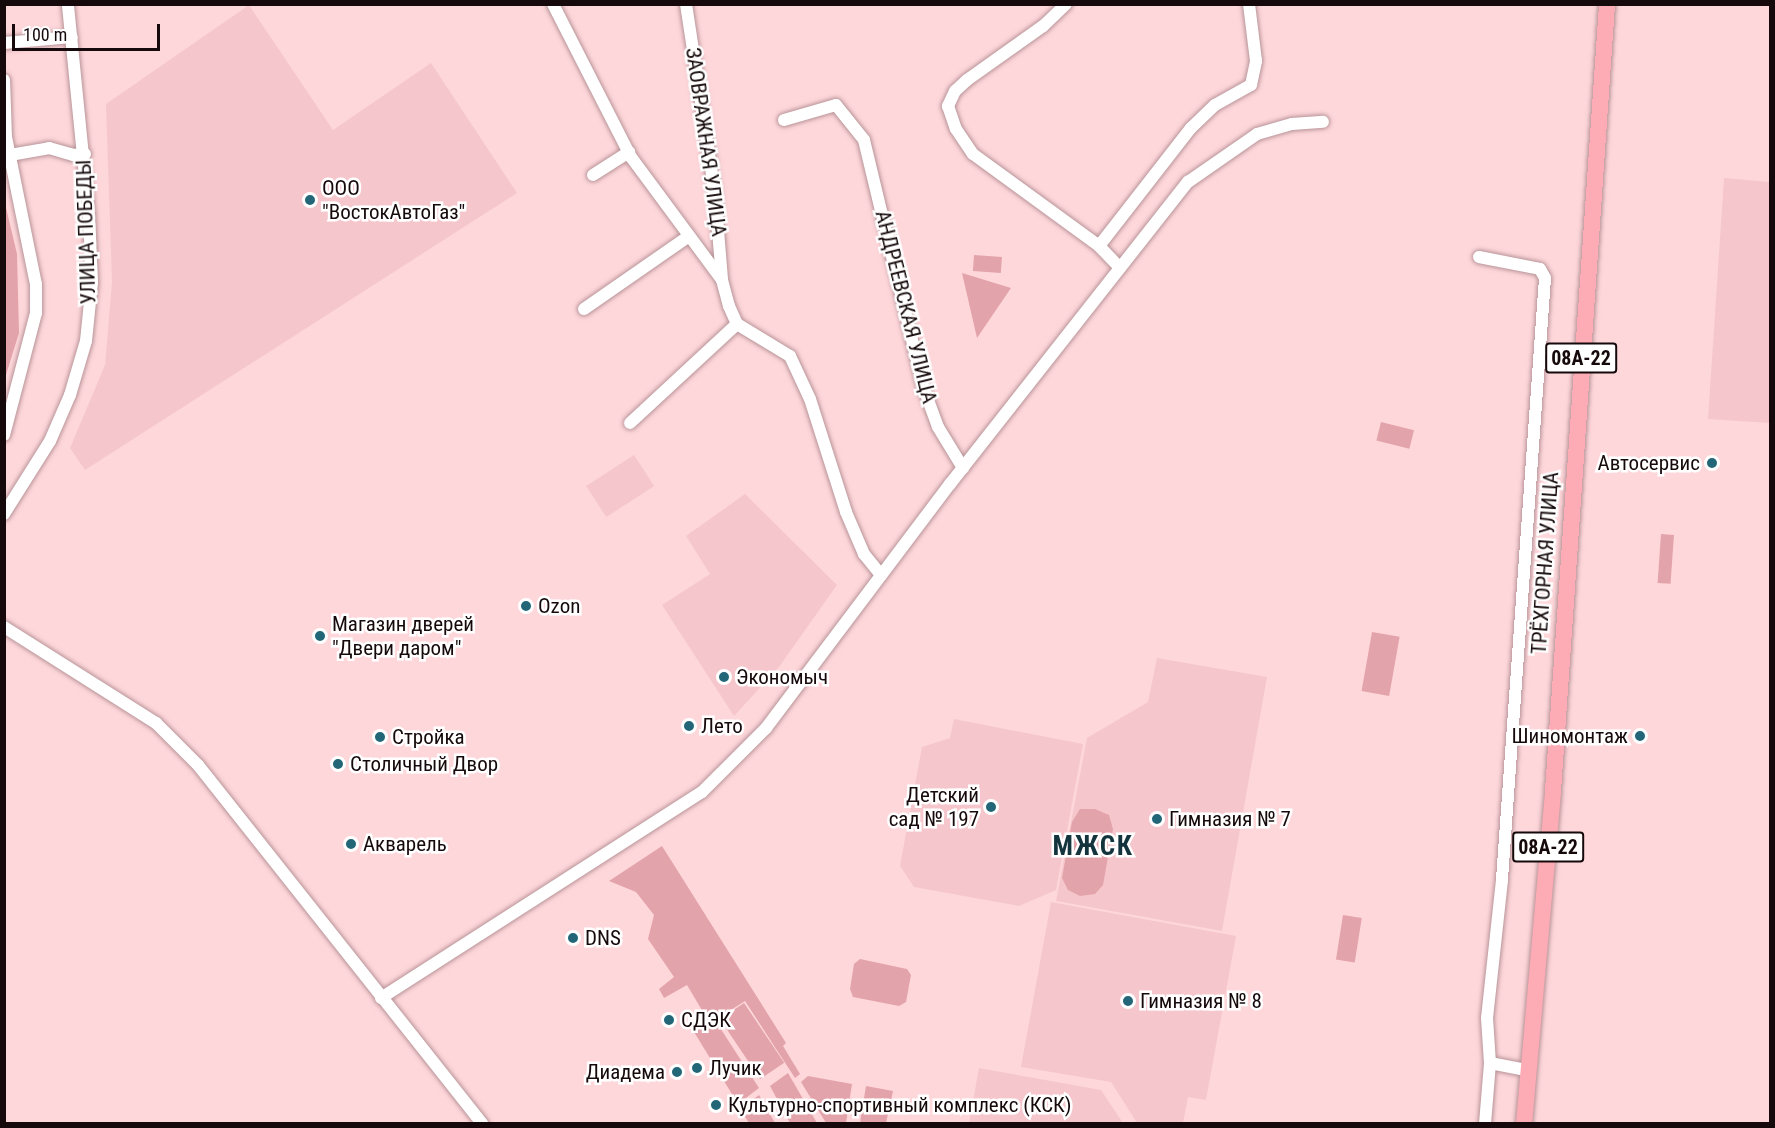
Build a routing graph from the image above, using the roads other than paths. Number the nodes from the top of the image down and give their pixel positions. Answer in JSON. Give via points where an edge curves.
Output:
{"nodes":[{"id":1,"x":68,"y":4,"type":"edge"},
{"id":2,"x":553,"y":4,"type":"edge"},
{"id":3,"x":686,"y":4,"type":"edge"},
{"id":4,"x":1066,"y":4,"type":"edge"},
{"id":5,"x":1249,"y":4,"type":"edge"},
{"id":6,"x":1607,"y":4,"type":"edge"},
{"id":7,"x":72,"y":37,"type":"junction"},
{"id":8,"x":4,"y":43,"type":"edge"},
{"id":9,"x":4,"y":80,"type":"edge"},
{"id":10,"x":784,"y":120,"type":"dead end"},
{"id":11,"x":1323,"y":122,"type":"dead end"},
{"id":12,"x":627,"y":147,"type":"junction"},
{"id":13,"x":84,"y":154,"type":"junction"},
{"id":14,"x":10,"y":155,"type":"junction"},
{"id":15,"x":593,"y":176,"type":"dead end"},
{"id":16,"x":689,"y":236,"type":"junction"},
{"id":17,"x":1099,"y":246,"type":"junction"},
{"id":18,"x":1479,"y":257,"type":"dead end"},
{"id":19,"x":1120,"y":268,"type":"junction"},
{"id":20,"x":722,"y":280,"type":"junction"},
{"id":21,"x":584,"y":309,"type":"dead end"},
{"id":22,"x":736,"y":324,"type":"junction"},
{"id":23,"x":630,"y":423,"type":"dead end"},
{"id":24,"x":4,"y":435,"type":"edge"},
{"id":25,"x":963,"y":468,"type":"junction"},
{"id":26,"x":4,"y":514,"type":"edge"},
{"id":27,"x":881,"y":575,"type":"junction"},
{"id":28,"x":4,"y":627,"type":"edge"},
{"id":29,"x":381,"y":998,"type":"junction"},
{"id":30,"x":1490,"y":1063,"type":"junction"},
{"id":31,"x":1527,"y":1070,"type":"junction"},
{"id":32,"x":483,"y":1124,"type":"edge"},
{"id":33,"x":1485,"y":1124,"type":"edge"},
{"id":34,"x":1524,"y":1124,"type":"edge"}],
"edges":[{"from":1,"to":7,"type":"street","name":"УЛИЦА ПОБЕДЫ"},
{"from":2,"to":12,"type":"street"},
{"from":3,"to":20,"type":"street","name":"ЗАОВРАЖНАЯ УЛИЦА","via":[[715,194]]},
{"from":4,"to":17,"type":"street","via":[[967,80],[955,91],[948,106],[956,129],[973,154]]},
{"from":5,"to":17,"type":"street","via":[[1256,61],[1251,85],[1215,105],[1191,128]]},
{"from":6,"to":31,"type":"highway","name":"ТРЁХГОРНАЯ УЛИЦА","number":"08А-22","via":[[1553,791]]},
{"from":7,"to":8,"type":"street"},
{"from":7,"to":13,"type":"street","name":"УЛИЦА ПОБЕДЫ"},
{"from":9,"to":14,"type":"street"},
{"from":10,"to":25,"type":"street","name":"АНДРЕЕВСКАЯ УЛИЦА","via":[[836,105],[864,140],[924,389],[938,427]]},
{"from":11,"to":19,"type":"street","via":[[1292,124],[1257,134],[1210,163],[1176,196]]},
{"from":12,"to":15,"type":"street"},
{"from":12,"to":16,"type":"street"},
{"from":13,"to":14,"type":"street","via":[[74,156],[49,147]]},
{"from":13,"to":26,"type":"street","name":"УЛИЦА ПОБЕДЫ","via":[[92,282],[86,341],[70,395],[50,441]]},
{"from":14,"to":24,"type":"street","via":[[36,284],[36,313]]},
{"from":16,"to":20,"type":"street"},
{"from":16,"to":21,"type":"street"},
{"from":17,"to":19,"type":"street"},
{"from":18,"to":30,"type":"street","via":[[1540,269],[1545,278],[1504,846],[1487,1018]]},
{"from":19,"to":25,"type":"street"},
{"from":20,"to":22,"type":"street"},
{"from":22,"to":23,"type":"street"},
{"from":22,"to":27,"type":"street","via":[[790,356],[810,399],[846,512],[864,554]]},
{"from":25,"to":27,"type":"street"},
{"from":27,"to":29,"type":"street","via":[[766,728],[702,792]]},
{"from":28,"to":29,"type":"street","via":[[164,730],[198,765]]},
{"from":29,"to":32,"type":"street"},
{"from":30,"to":31,"type":"street"},
{"from":30,"to":33,"type":"street"},
{"from":31,"to":34,"type":"highway","name":"ТРЁХГОРНАЯ УЛИЦА","number":"08А-22"}]}
